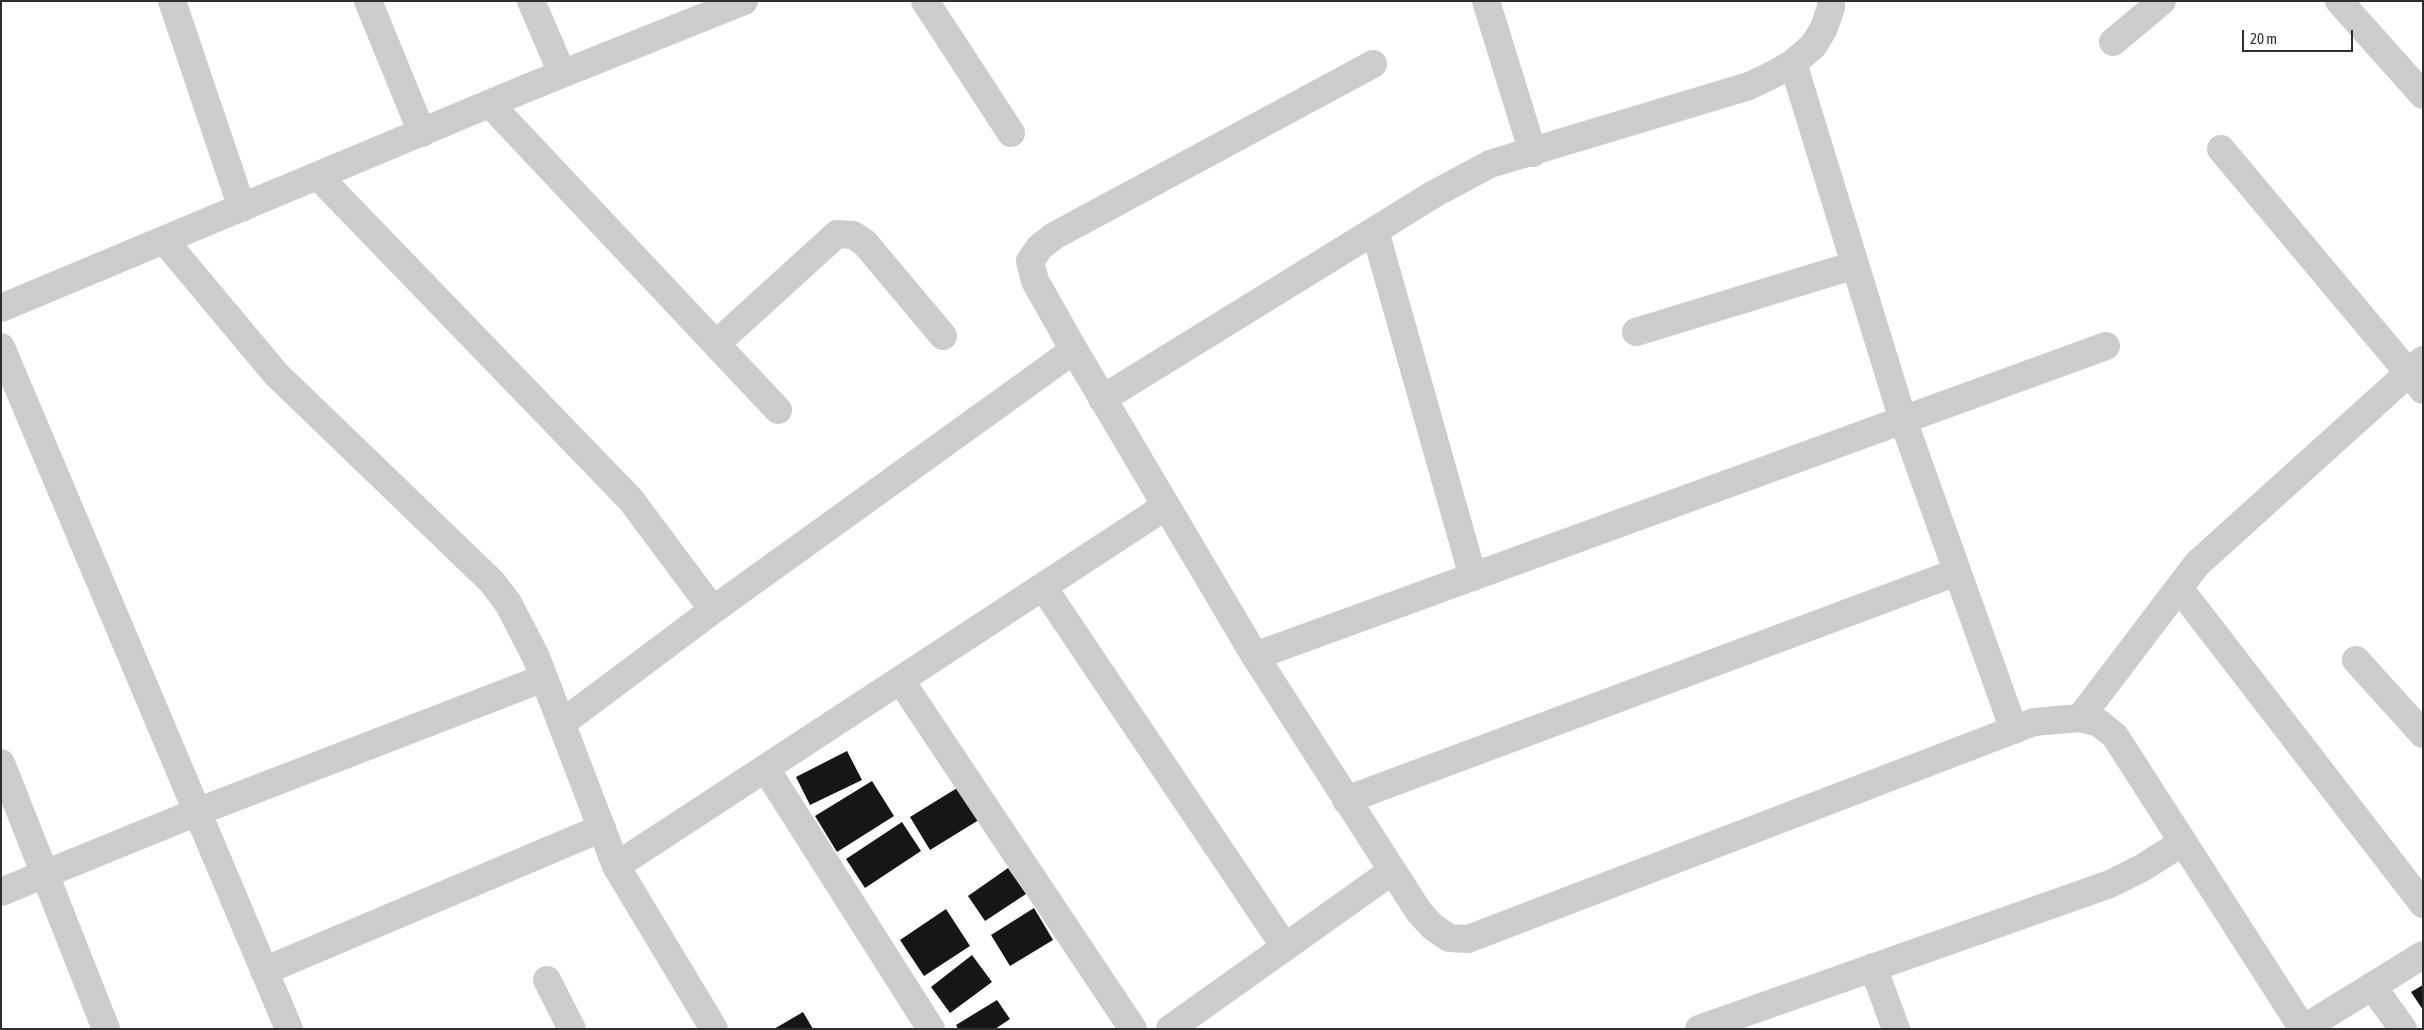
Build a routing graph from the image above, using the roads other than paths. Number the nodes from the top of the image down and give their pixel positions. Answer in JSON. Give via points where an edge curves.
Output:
{"nodes":[{"id":1,"x":172,"y":1,"type":"edge"},
{"id":2,"x":368,"y":1,"type":"edge"},
{"id":3,"x":531,"y":1,"type":"edge"},
{"id":4,"x":744,"y":1,"type":"edge"},
{"id":5,"x":925,"y":1,"type":"edge"},
{"id":6,"x":1486,"y":1,"type":"edge"},
{"id":7,"x":1830,"y":1,"type":"edge"},
{"id":8,"x":2162,"y":1,"type":"edge"},
{"id":9,"x":2339,"y":1,"type":"edge"},
{"id":10,"x":695,"y":10,"type":"edge"},
{"id":11,"x":2113,"y":42,"type":"dead end"},
{"id":12,"x":1373,"y":64,"type":"dead end"},
{"id":13,"x":1793,"y":64,"type":"junction"},
{"id":14,"x":562,"y":74,"type":"junction"},
{"id":15,"x":2423,"y":96,"type":"edge"},
{"id":16,"x":490,"y":104,"type":"junction"},
{"id":17,"x":1011,"y":132,"type":"dead end"},
{"id":18,"x":422,"y":133,"type":"junction"},
{"id":19,"x":2221,"y":149,"type":"dead end"},
{"id":20,"x":1533,"y":153,"type":"junction"},
{"id":21,"x":318,"y":176,"type":"junction"},
{"id":22,"x":242,"y":208,"type":"junction"},
{"id":23,"x":1375,"y":231,"type":"junction"},
{"id":24,"x":164,"y":240,"type":"junction"},
{"id":25,"x":1855,"y":266,"type":"junction"},
{"id":26,"x":1,"y":308,"type":"edge"},
{"id":27,"x":1636,"y":332,"type":"dead end"},
{"id":28,"x":943,"y":336,"type":"dead end"},
{"id":29,"x":716,"y":344,"type":"junction"},
{"id":30,"x":2106,"y":346,"type":"dead end"},
{"id":31,"x":1,"y":347,"type":"edge"},
{"id":32,"x":1074,"y":350,"type":"junction"},
{"id":33,"x":2418,"y":374,"type":"edge"},
{"id":34,"x":1102,"y":399,"type":"junction"},
{"id":35,"x":778,"y":410,"type":"dead end"},
{"id":36,"x":1903,"y":420,"type":"junction"},
{"id":37,"x":1166,"y":506,"type":"junction"},
{"id":38,"x":1957,"y":572,"type":"junction"},
{"id":39,"x":1473,"y":576,"type":"junction"},
{"id":40,"x":1043,"y":587,"type":"junction"},
{"id":41,"x":2179,"y":588,"type":"junction"},
{"id":42,"x":713,"y":610,"type":"junction"},
{"id":43,"x":1255,"y":656,"type":"junction"},
{"id":44,"x":2356,"y":660,"type":"dead end"},
{"id":45,"x":544,"y":678,"type":"junction"},
{"id":46,"x":901,"y":680,"type":"junction"},
{"id":47,"x":2080,"y":718,"type":"junction"},
{"id":48,"x":562,"y":723,"type":"junction"},
{"id":49,"x":2014,"y":730,"type":"junction"},
{"id":50,"x":2423,"y":734,"type":"edge"},
{"id":51,"x":1,"y":763,"type":"edge"},
{"id":52,"x":766,"y":768,"type":"junction"},
{"id":53,"x":1346,"y":800,"type":"junction"},
{"id":54,"x":197,"y":812,"type":"junction"},
{"id":55,"x":602,"y":828,"type":"junction"},
{"id":56,"x":2183,"y":842,"type":"junction"},
{"id":57,"x":616,"y":866,"type":"junction"},
{"id":58,"x":1392,"y":871,"type":"junction"},
{"id":59,"x":45,"y":874,"type":"junction"},
{"id":60,"x":1,"y":892,"type":"edge"},
{"id":61,"x":2423,"y":904,"type":"edge"},
{"id":62,"x":1284,"y":947,"type":"junction"},
{"id":63,"x":2423,"y":954,"type":"edge"},
{"id":64,"x":1872,"y":967,"type":"junction"},
{"id":65,"x":264,"y":971,"type":"junction"},
{"id":66,"x":547,"y":980,"type":"dead end"},
{"id":67,"x":2372,"y":986,"type":"junction"},
{"id":68,"x":106,"y":1029,"type":"edge"},
{"id":69,"x":289,"y":1029,"type":"edge"},
{"id":70,"x":572,"y":1029,"type":"edge"},
{"id":71,"x":714,"y":1029,"type":"edge"},
{"id":72,"x":931,"y":1029,"type":"edge"},
{"id":73,"x":1133,"y":1029,"type":"edge"},
{"id":74,"x":1170,"y":1029,"type":"edge"},
{"id":75,"x":1699,"y":1029,"type":"edge"},
{"id":76,"x":1896,"y":1029,"type":"edge"},
{"id":77,"x":2303,"y":1029,"type":"edge"},
{"id":78,"x":2403,"y":1029,"type":"edge"}],
"edges":[{"from":1,"to":22,"type":"street"},
{"from":2,"to":18,"type":"street"},
{"from":3,"to":14,"type":"street"},
{"from":4,"to":10,"type":"street"},
{"from":5,"to":17,"type":"street"},
{"from":6,"to":20,"type":"street"},
{"from":7,"to":13,"type":"street","via":[[1831,8],[1823,30],[1813,46]]},
{"from":8,"to":11,"type":"street"},
{"from":9,"to":15,"type":"street"},
{"from":10,"to":14,"type":"street"},
{"from":12,"to":32,"type":"street","via":[[1054,236],[1040,247],[1030,261],[1035,281]]},
{"from":13,"to":20,"type":"street","via":[[1749,86]]},
{"from":13,"to":25,"type":"street"},
{"from":14,"to":16,"type":"street"},
{"from":16,"to":18,"type":"street"},
{"from":16,"to":29,"type":"street"},
{"from":18,"to":21,"type":"street"},
{"from":19,"to":33,"type":"street"},
{"from":20,"to":23,"type":"street","via":[[1490,164]]},
{"from":21,"to":22,"type":"street"},
{"from":21,"to":42,"type":"street","via":[[631,500]]},
{"from":22,"to":24,"type":"street"},
{"from":23,"to":34,"type":"street"},
{"from":23,"to":39,"type":"street"},
{"from":24,"to":26,"type":"street"},
{"from":24,"to":45,"type":"street","via":[[276,374],[492,582],[523,629]]},
{"from":25,"to":27,"type":"street"},
{"from":25,"to":36,"type":"street"},
{"from":28,"to":29,"type":"street","via":[[865,242],[853,235],[837,234]]},
{"from":29,"to":35,"type":"street"},
{"from":30,"to":36,"type":"street"},
{"from":31,"to":54,"type":"street"},
{"from":32,"to":34,"type":"street"},
{"from":32,"to":42,"type":"street"},
{"from":33,"to":41,"type":"street","via":[[2197,564]]},
{"from":34,"to":37,"type":"street"},
{"from":36,"to":38,"type":"street"},
{"from":36,"to":39,"type":"street"},
{"from":37,"to":40,"type":"street"},
{"from":37,"to":43,"type":"street"},
{"from":38,"to":49,"type":"street"},
{"from":38,"to":53,"type":"street"},
{"from":39,"to":43,"type":"street"},
{"from":40,"to":46,"type":"street"},
{"from":40,"to":62,"type":"street"},
{"from":41,"to":47,"type":"street"},
{"from":41,"to":61,"type":"street"},
{"from":42,"to":48,"type":"street"},
{"from":43,"to":53,"type":"street"},
{"from":44,"to":50,"type":"street"},
{"from":45,"to":48,"type":"street"},
{"from":45,"to":54,"type":"street"},
{"from":46,"to":52,"type":"street"},
{"from":46,"to":73,"type":"street"},
{"from":47,"to":49,"type":"street","via":[[2034,722]]},
{"from":47,"to":56,"type":"street","via":[[2098,723],[2115,736]]},
{"from":48,"to":55,"type":"street"},
{"from":49,"to":58,"type":"street","via":[[1468,939],[1449,938],[1433,927]]},
{"from":51,"to":59,"type":"street"},
{"from":52,"to":57,"type":"street"},
{"from":52,"to":72,"type":"street"},
{"from":53,"to":58,"type":"street"},
{"from":54,"to":59,"type":"street"},
{"from":54,"to":65,"type":"street"},
{"from":55,"to":57,"type":"street"},
{"from":55,"to":65,"type":"street"},
{"from":56,"to":64,"type":"street","via":[[2110,884]]},
{"from":56,"to":77,"type":"street"},
{"from":57,"to":71,"type":"street"},
{"from":58,"to":62,"type":"street"},
{"from":59,"to":60,"type":"street"},
{"from":59,"to":68,"type":"street"},
{"from":62,"to":74,"type":"street"},
{"from":63,"to":67,"type":"street"},
{"from":64,"to":75,"type":"street"},
{"from":64,"to":76,"type":"street"},
{"from":65,"to":69,"type":"street"},
{"from":66,"to":70,"type":"street"},
{"from":67,"to":77,"type":"street"},
{"from":67,"to":78,"type":"street"}]}
